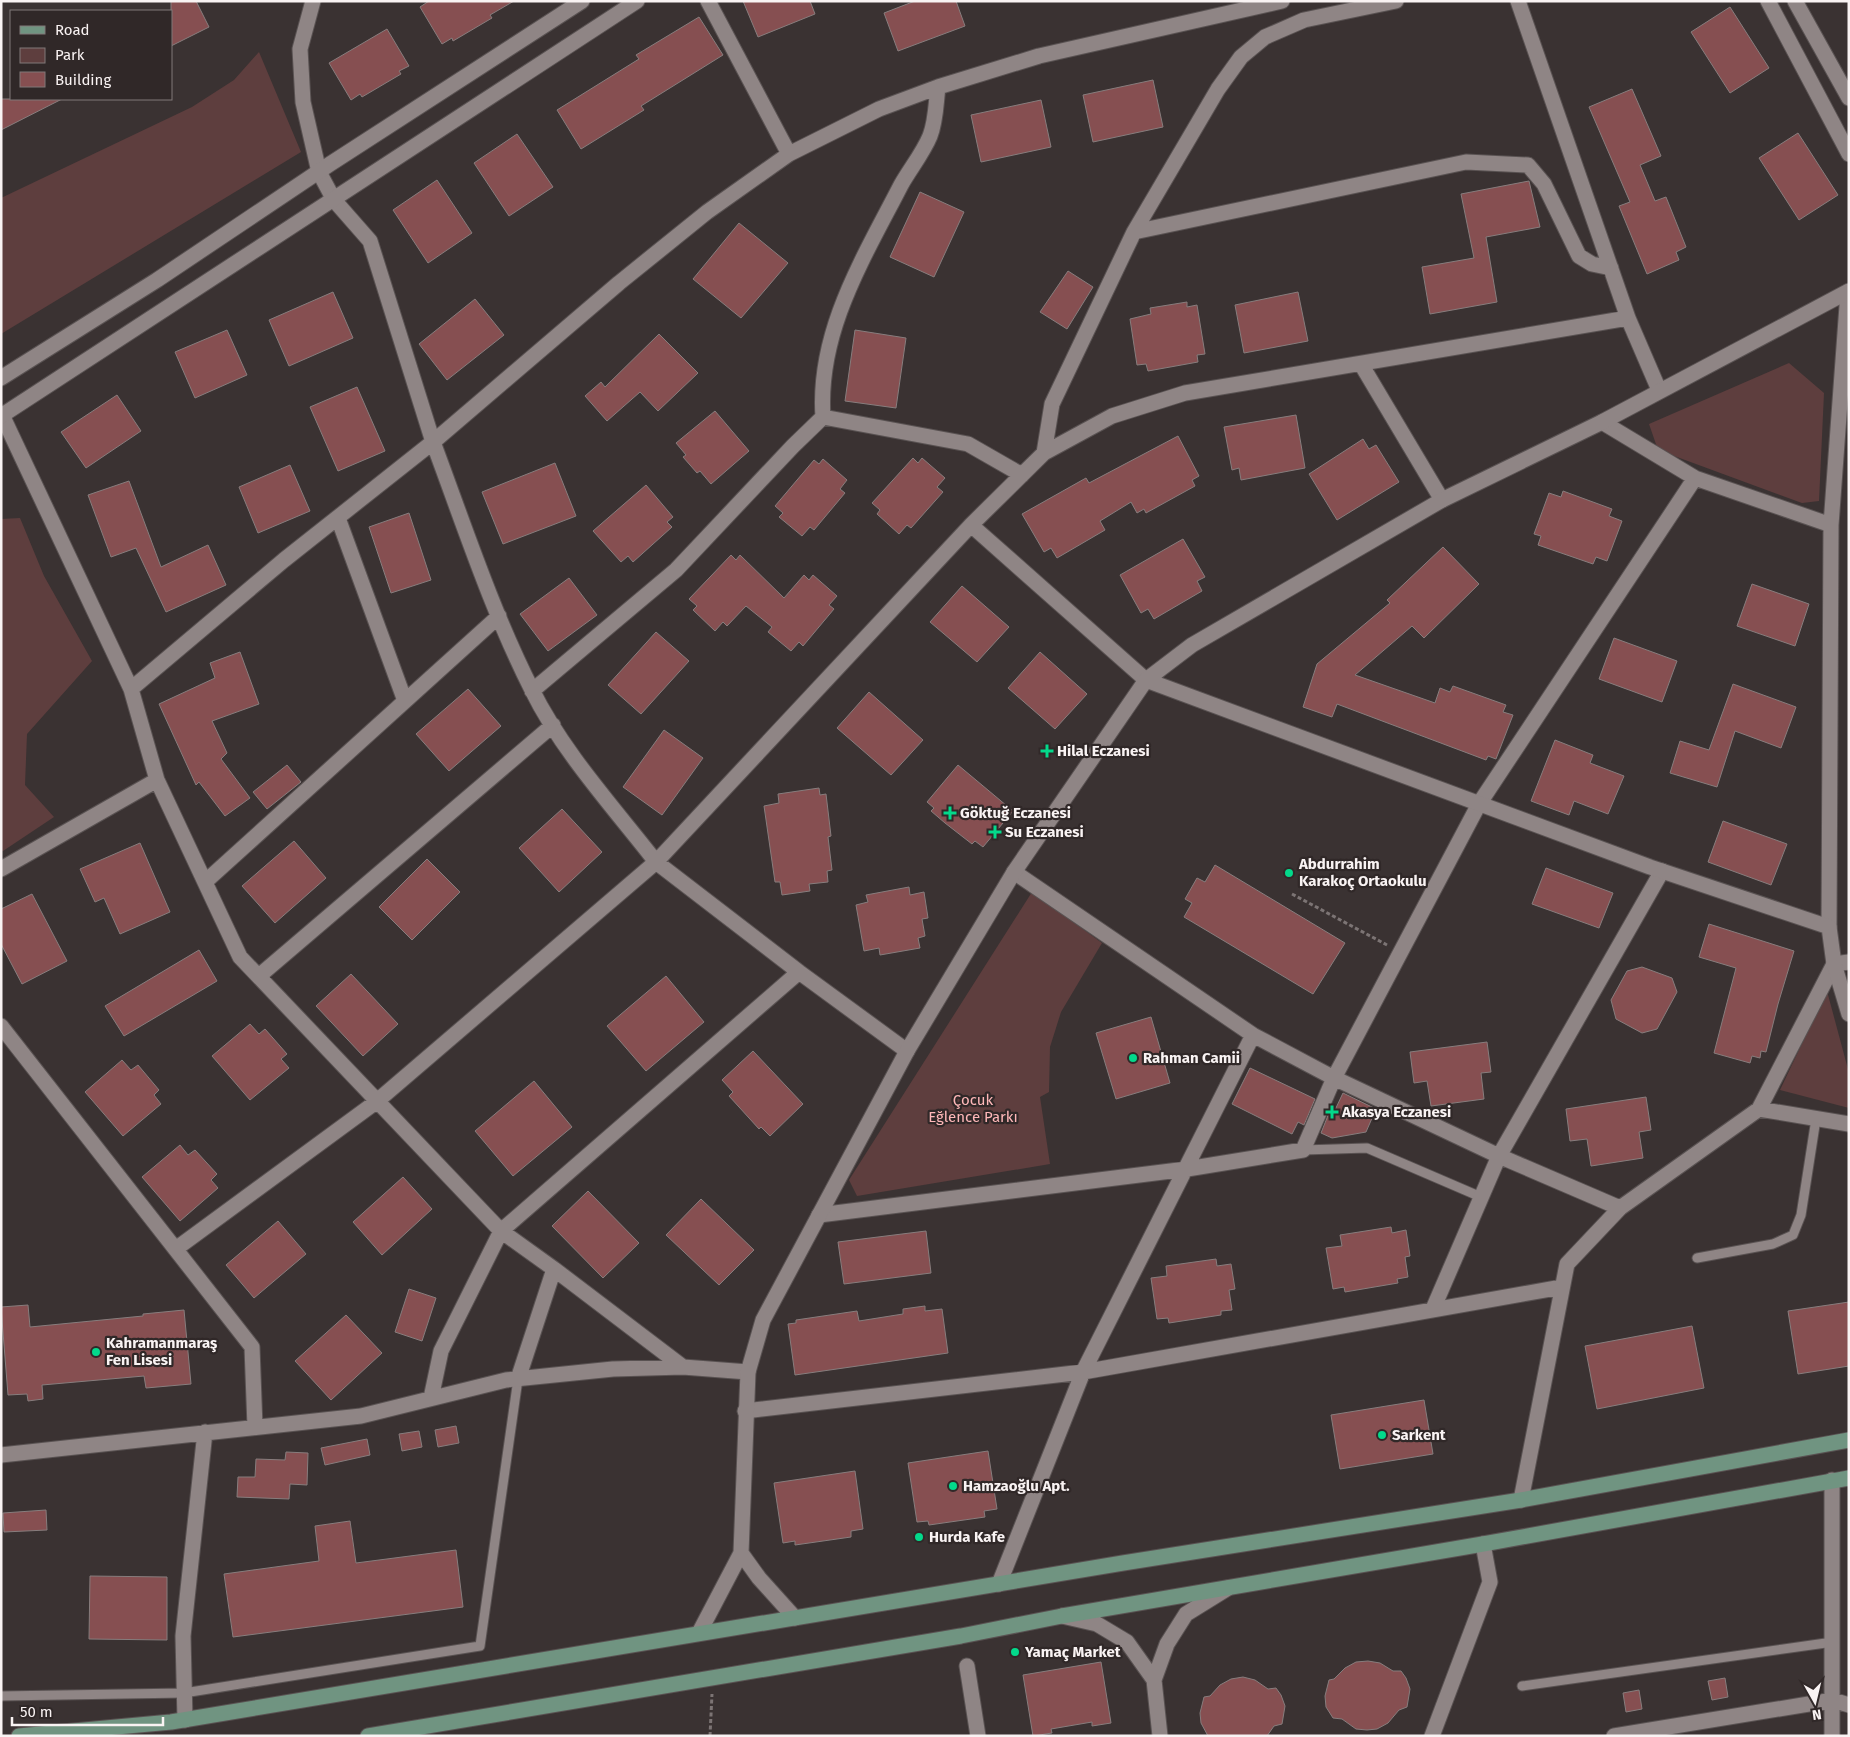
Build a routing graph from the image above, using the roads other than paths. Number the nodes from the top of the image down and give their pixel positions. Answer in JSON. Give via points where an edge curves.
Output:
{"nodes":[{"id":1,"x":313,"y":1,"type":"edge"},
{"id":2,"x":582,"y":1,"type":"edge"},
{"id":3,"x":637,"y":1,"type":"edge"},
{"id":4,"x":708,"y":1,"type":"edge"},
{"id":5,"x":1282,"y":1,"type":"edge"},
{"id":6,"x":1396,"y":1,"type":"edge"},
{"id":7,"x":1518,"y":1,"type":"edge"},
{"id":8,"x":1768,"y":1,"type":"edge"},
{"id":9,"x":1795,"y":1,"type":"edge"},
{"id":10,"x":938,"y":87,"type":"junction"},
{"id":11,"x":1849,"y":98,"type":"edge"},
{"id":12,"x":789,"y":154,"type":"junction"},
{"id":13,"x":1849,"y":154,"type":"edge"},
{"id":14,"x":319,"y":172,"type":"junction"},
{"id":15,"x":334,"y":200,"type":"junction"},
{"id":16,"x":1134,"y":232,"type":"junction"},
{"id":17,"x":1611,"y":268,"type":"junction"},
{"id":18,"x":1848,"y":291,"type":"edge"},
{"id":19,"x":1628,"y":318,"type":"junction"},
{"id":20,"x":1361,"y":364,"type":"junction"},
{"id":21,"x":1,"y":378,"type":"edge"},
{"id":22,"x":1659,"y":390,"type":"junction"},
{"id":23,"x":2,"y":416,"type":"edge"},
{"id":24,"x":823,"y":417,"type":"junction"},
{"id":25,"x":1602,"y":422,"type":"junction"},
{"id":26,"x":433,"y":442,"type":"junction"},
{"id":27,"x":1044,"y":453,"type":"junction"},
{"id":28,"x":1022,"y":475,"type":"junction"},
{"id":29,"x":1695,"y":478,"type":"junction"},
{"id":30,"x":1442,"y":500,"type":"junction"},
{"id":31,"x":338,"y":518,"type":"junction"},
{"id":32,"x":971,"y":525,"type":"junction"},
{"id":33,"x":1831,"y":525,"type":"junction"},
{"id":34,"x":500,"y":616,"type":"junction"},
{"id":35,"x":1146,"y":680,"type":"junction"},
{"id":36,"x":131,"y":689,"type":"junction"},
{"id":37,"x":532,"y":691,"type":"junction"},
{"id":38,"x":405,"y":701,"type":"junction"},
{"id":39,"x":553,"y":725,"type":"junction"},
{"id":40,"x":157,"y":780,"type":"junction"},
{"id":41,"x":1479,"y":804,"type":"junction"},
{"id":42,"x":656,"y":862,"type":"junction"},
{"id":43,"x":1,"y":869,"type":"edge"},
{"id":44,"x":1662,"y":871,"type":"junction"},
{"id":45,"x":1014,"y":872,"type":"junction"},
{"id":46,"x":205,"y":882,"type":"junction"},
{"id":47,"x":1829,"y":927,"type":"junction"},
{"id":48,"x":1842,"y":963,"type":"edge"},
{"id":49,"x":799,"y":972,"type":"junction"},
{"id":50,"x":259,"y":976,"type":"junction"},
{"id":51,"x":1849,"y":1014,"type":"edge"},
{"id":52,"x":1,"y":1026,"type":"edge"},
{"id":53,"x":1253,"y":1035,"type":"junction"},
{"id":54,"x":907,"y":1050,"type":"junction"},
{"id":55,"x":1334,"y":1078,"type":"junction"},
{"id":56,"x":376,"y":1102,"type":"junction"},
{"id":57,"x":1759,"y":1109,"type":"junction"},
{"id":58,"x":1816,"y":1119,"type":"junction"},
{"id":59,"x":1849,"y":1124,"type":"edge"},
{"id":60,"x":1303,"y":1150,"type":"junction"},
{"id":61,"x":1499,"y":1156,"type":"junction"},
{"id":62,"x":1187,"y":1169,"type":"junction"},
{"id":63,"x":1481,"y":1197,"type":"junction"},
{"id":64,"x":1620,"y":1208,"type":"junction"},
{"id":65,"x":819,"y":1214,"type":"junction"},
{"id":66,"x":500,"y":1231,"type":"junction"},
{"id":67,"x":177,"y":1248,"type":"junction"},
{"id":68,"x":1697,"y":1258,"type":"dead end"},
{"id":69,"x":554,"y":1269,"type":"junction"},
{"id":70,"x":1562,"y":1287,"type":"junction"},
{"id":71,"x":1433,"y":1309,"type":"junction"},
{"id":72,"x":683,"y":1367,"type":"junction"},
{"id":73,"x":748,"y":1372,"type":"junction"},
{"id":74,"x":1083,"y":1372,"type":"junction"},
{"id":75,"x":518,"y":1379,"type":"junction"},
{"id":76,"x":430,"y":1398,"type":"junction"},
{"id":77,"x":745,"y":1411,"type":"junction"},
{"id":78,"x":255,"y":1427,"type":"junction"},
{"id":79,"x":206,"y":1432,"type":"junction"},
{"id":80,"x":1849,"y":1440,"type":"edge"},
{"id":81,"x":1,"y":1455,"type":"edge"},
{"id":82,"x":1849,"y":1478,"type":"edge"},
{"id":83,"x":1832,"y":1480,"type":"junction"},
{"id":84,"x":1521,"y":1500,"type":"junction"},
{"id":85,"x":1483,"y":1544,"type":"junction"},
{"id":86,"x":741,"y":1553,"type":"junction"},
{"id":87,"x":999,"y":1584,"type":"junction"},
{"id":88,"x":1230,"y":1587,"type":"junction"},
{"id":89,"x":1062,"y":1616,"type":"junction"},
{"id":90,"x":795,"y":1618,"type":"junction"},
{"id":91,"x":699,"y":1634,"type":"junction"},
{"id":92,"x":1833,"y":1642,"type":"junction"},
{"id":93,"x":967,"y":1666,"type":"dead end"},
{"id":94,"x":1154,"y":1680,"type":"junction"},
{"id":95,"x":1522,"y":1686,"type":"dead end"},
{"id":96,"x":184,"y":1693,"type":"junction"},
{"id":97,"x":1,"y":1696,"type":"edge"},
{"id":98,"x":1833,"y":1700,"type":"junction"},
{"id":99,"x":1849,"y":1705,"type":"edge"},
{"id":100,"x":185,"y":1720,"type":"junction"},
{"id":101,"x":1657,"y":1732,"type":"edge"},
{"id":102,"x":19,"y":1736,"type":"edge"},
{"id":103,"x":368,"y":1736,"type":"edge"},
{"id":104,"x":978,"y":1736,"type":"edge"},
{"id":105,"x":1160,"y":1736,"type":"edge"},
{"id":106,"x":1432,"y":1736,"type":"edge"},
{"id":107,"x":1614,"y":1736,"type":"edge"},
{"id":108,"x":1832,"y":1736,"type":"edge"}],
"edges":[{"from":1,"to":14,"type":"street","via":[[300,49],[303,102]]},
{"from":2,"to":14,"type":"street"},
{"from":3,"to":15,"type":"street"},
{"from":4,"to":12,"type":"street"},
{"from":5,"to":10,"type":"street","via":[[1039,56]]},
{"from":6,"to":16,"type":"street","via":[[1304,20],[1265,36],[1241,56],[1218,89]]},
{"from":7,"to":17,"type":"street"},
{"from":8,"to":13,"type":"street"},
{"from":9,"to":11,"type":"street"},
{"from":10,"to":12,"type":"street","via":[[879,109]]},
{"from":10,"to":24,"type":"street","via":[[930,136],[857,270],[835,319],[825,359],[821,393]]},
{"from":12,"to":26,"type":"street","via":[[648,259]]},
{"from":14,"to":15,"type":"street"},
{"from":14,"to":21,"type":"street","via":[[157,280]]},
{"from":15,"to":23,"type":"street"},
{"from":15,"to":26,"type":"street","via":[[370,241]]},
{"from":16,"to":17,"type":"street","via":[[1466,162],[1528,165],[1544,184],[1579,256],[1592,264]]},
{"from":16,"to":27,"type":"street","via":[[1052,404]]},
{"from":17,"to":19,"type":"street"},
{"from":18,"to":22,"type":"street"},
{"from":18,"to":33,"type":"street"},
{"from":19,"to":20,"type":"street"},
{"from":19,"to":22,"type":"street"},
{"from":20,"to":27,"type":"street","via":[[1185,394],[1112,416]]},
{"from":20,"to":30,"type":"street"},
{"from":22,"to":25,"type":"street"},
{"from":23,"to":36,"type":"street"},
{"from":24,"to":28,"type":"street","via":[[968,444]]},
{"from":24,"to":37,"type":"street","via":[[676,570]]},
{"from":25,"to":29,"type":"street"},
{"from":25,"to":30,"type":"street"},
{"from":26,"to":31,"type":"street"},
{"from":26,"to":34,"type":"street"},
{"from":27,"to":28,"type":"street"},
{"from":28,"to":32,"type":"street"},
{"from":29,"to":33,"type":"street"},
{"from":29,"to":41,"type":"street"},
{"from":30,"to":35,"type":"street","via":[[1192,645]]},
{"from":31,"to":36,"type":"street"},
{"from":31,"to":38,"type":"street"},
{"from":32,"to":35,"type":"street"},
{"from":32,"to":42,"type":"street"},
{"from":33,"to":47,"type":"street"},
{"from":34,"to":37,"type":"street"},
{"from":34,"to":38,"type":"street"},
{"from":35,"to":41,"type":"street"},
{"from":35,"to":45,"type":"street"},
{"from":36,"to":40,"type":"street"},
{"from":37,"to":39,"type":"street"},
{"from":38,"to":46,"type":"street"},
{"from":39,"to":42,"type":"street"},
{"from":39,"to":50,"type":"street"},
{"from":40,"to":43,"type":"street"},
{"from":40,"to":46,"type":"street"},
{"from":41,"to":44,"type":"street"},
{"from":41,"to":55,"type":"street"},
{"from":42,"to":49,"type":"street"},
{"from":42,"to":56,"type":"street"},
{"from":44,"to":47,"type":"street"},
{"from":44,"to":61,"type":"street"},
{"from":45,"to":53,"type":"street"},
{"from":45,"to":54,"type":"street"},
{"from":46,"to":50,"type":"street","via":[[240,956]]},
{"from":47,"to":48,"type":"street"},
{"from":48,"to":51,"type":"street"},
{"from":48,"to":57,"type":"street"},
{"from":49,"to":54,"type":"street"},
{"from":49,"to":66,"type":"street"},
{"from":50,"to":56,"type":"street"},
{"from":52,"to":67,"type":"street"},
{"from":53,"to":55,"type":"street"},
{"from":53,"to":62,"type":"street"},
{"from":54,"to":65,"type":"street"},
{"from":55,"to":60,"type":"street"},
{"from":55,"to":61,"type":"street"},
{"from":56,"to":66,"type":"street"},
{"from":56,"to":67,"type":"street"},
{"from":57,"to":58,"type":"street"},
{"from":57,"to":64,"type":"street"},
{"from":58,"to":59,"type":"street"},
{"from":58,"to":68,"type":"lane","via":[[1800,1215],[1793,1235],[1773,1244]]},
{"from":60,"to":62,"type":"street"},
{"from":60,"to":63,"type":"lane","via":[[1367,1148]]},
{"from":61,"to":63,"type":"street"},
{"from":61,"to":64,"type":"street"},
{"from":62,"to":65,"type":"street"},
{"from":62,"to":74,"type":"street"},
{"from":63,"to":71,"type":"street"},
{"from":64,"to":70,"type":"street","via":[[1567,1264]]},
{"from":65,"to":73,"type":"street","via":[[763,1320]]},
{"from":66,"to":69,"type":"street"},
{"from":66,"to":76,"type":"street","via":[[441,1350]]},
{"from":67,"to":78,"type":"street","via":[[252,1347]]},
{"from":69,"to":72,"type":"street"},
{"from":69,"to":75,"type":"street"},
{"from":70,"to":71,"type":"street"},
{"from":70,"to":84,"type":"street"},
{"from":71,"to":74,"type":"street"},
{"from":72,"to":73,"type":"street"},
{"from":72,"to":75,"type":"street"},
{"from":73,"to":77,"type":"street"},
{"from":74,"to":77,"type":"street"},
{"from":74,"to":87,"type":"street"},
{"from":75,"to":76,"type":"street"},
{"from":75,"to":96,"type":"lane","via":[[480,1646]]},
{"from":76,"to":78,"type":"street","via":[[361,1416]]},
{"from":77,"to":86,"type":"street"},
{"from":78,"to":79,"type":"street"},
{"from":79,"to":81,"type":"street"},
{"from":79,"to":96,"type":"street","via":[[183,1636]]},
{"from":80,"to":84,"type":"main road"},
{"from":82,"to":83,"type":"main road"},
{"from":83,"to":85,"type":"main road"},
{"from":83,"to":92,"type":"street"},
{"from":84,"to":87,"type":"main road"},
{"from":85,"to":88,"type":"main road"},
{"from":85,"to":106,"type":"street","via":[[1490,1582]]},
{"from":86,"to":90,"type":"street","via":[[758,1578]]},
{"from":86,"to":91,"type":"street"},
{"from":87,"to":90,"type":"main road"},
{"from":88,"to":89,"type":"main road"},
{"from":88,"to":94,"type":"street","via":[[1186,1614],[1167,1644]]},
{"from":89,"to":94,"type":"street","via":[[1097,1624],[1126,1642]]},
{"from":89,"to":103,"type":"main road","via":[[962,1636]]},
{"from":90,"to":91,"type":"main road"},
{"from":91,"to":100,"type":"main road"},
{"from":92,"to":95,"type":"lane"},
{"from":92,"to":98,"type":"street"},
{"from":93,"to":104,"type":"street"},
{"from":94,"to":105,"type":"street"},
{"from":96,"to":97,"type":"lane"},
{"from":96,"to":100,"type":"street"},
{"from":98,"to":99,"type":"street"},
{"from":98,"to":101,"type":"street"},
{"from":98,"to":108,"type":"street"},
{"from":100,"to":102,"type":"main road"},
{"from":101,"to":107,"type":"street"}]}
